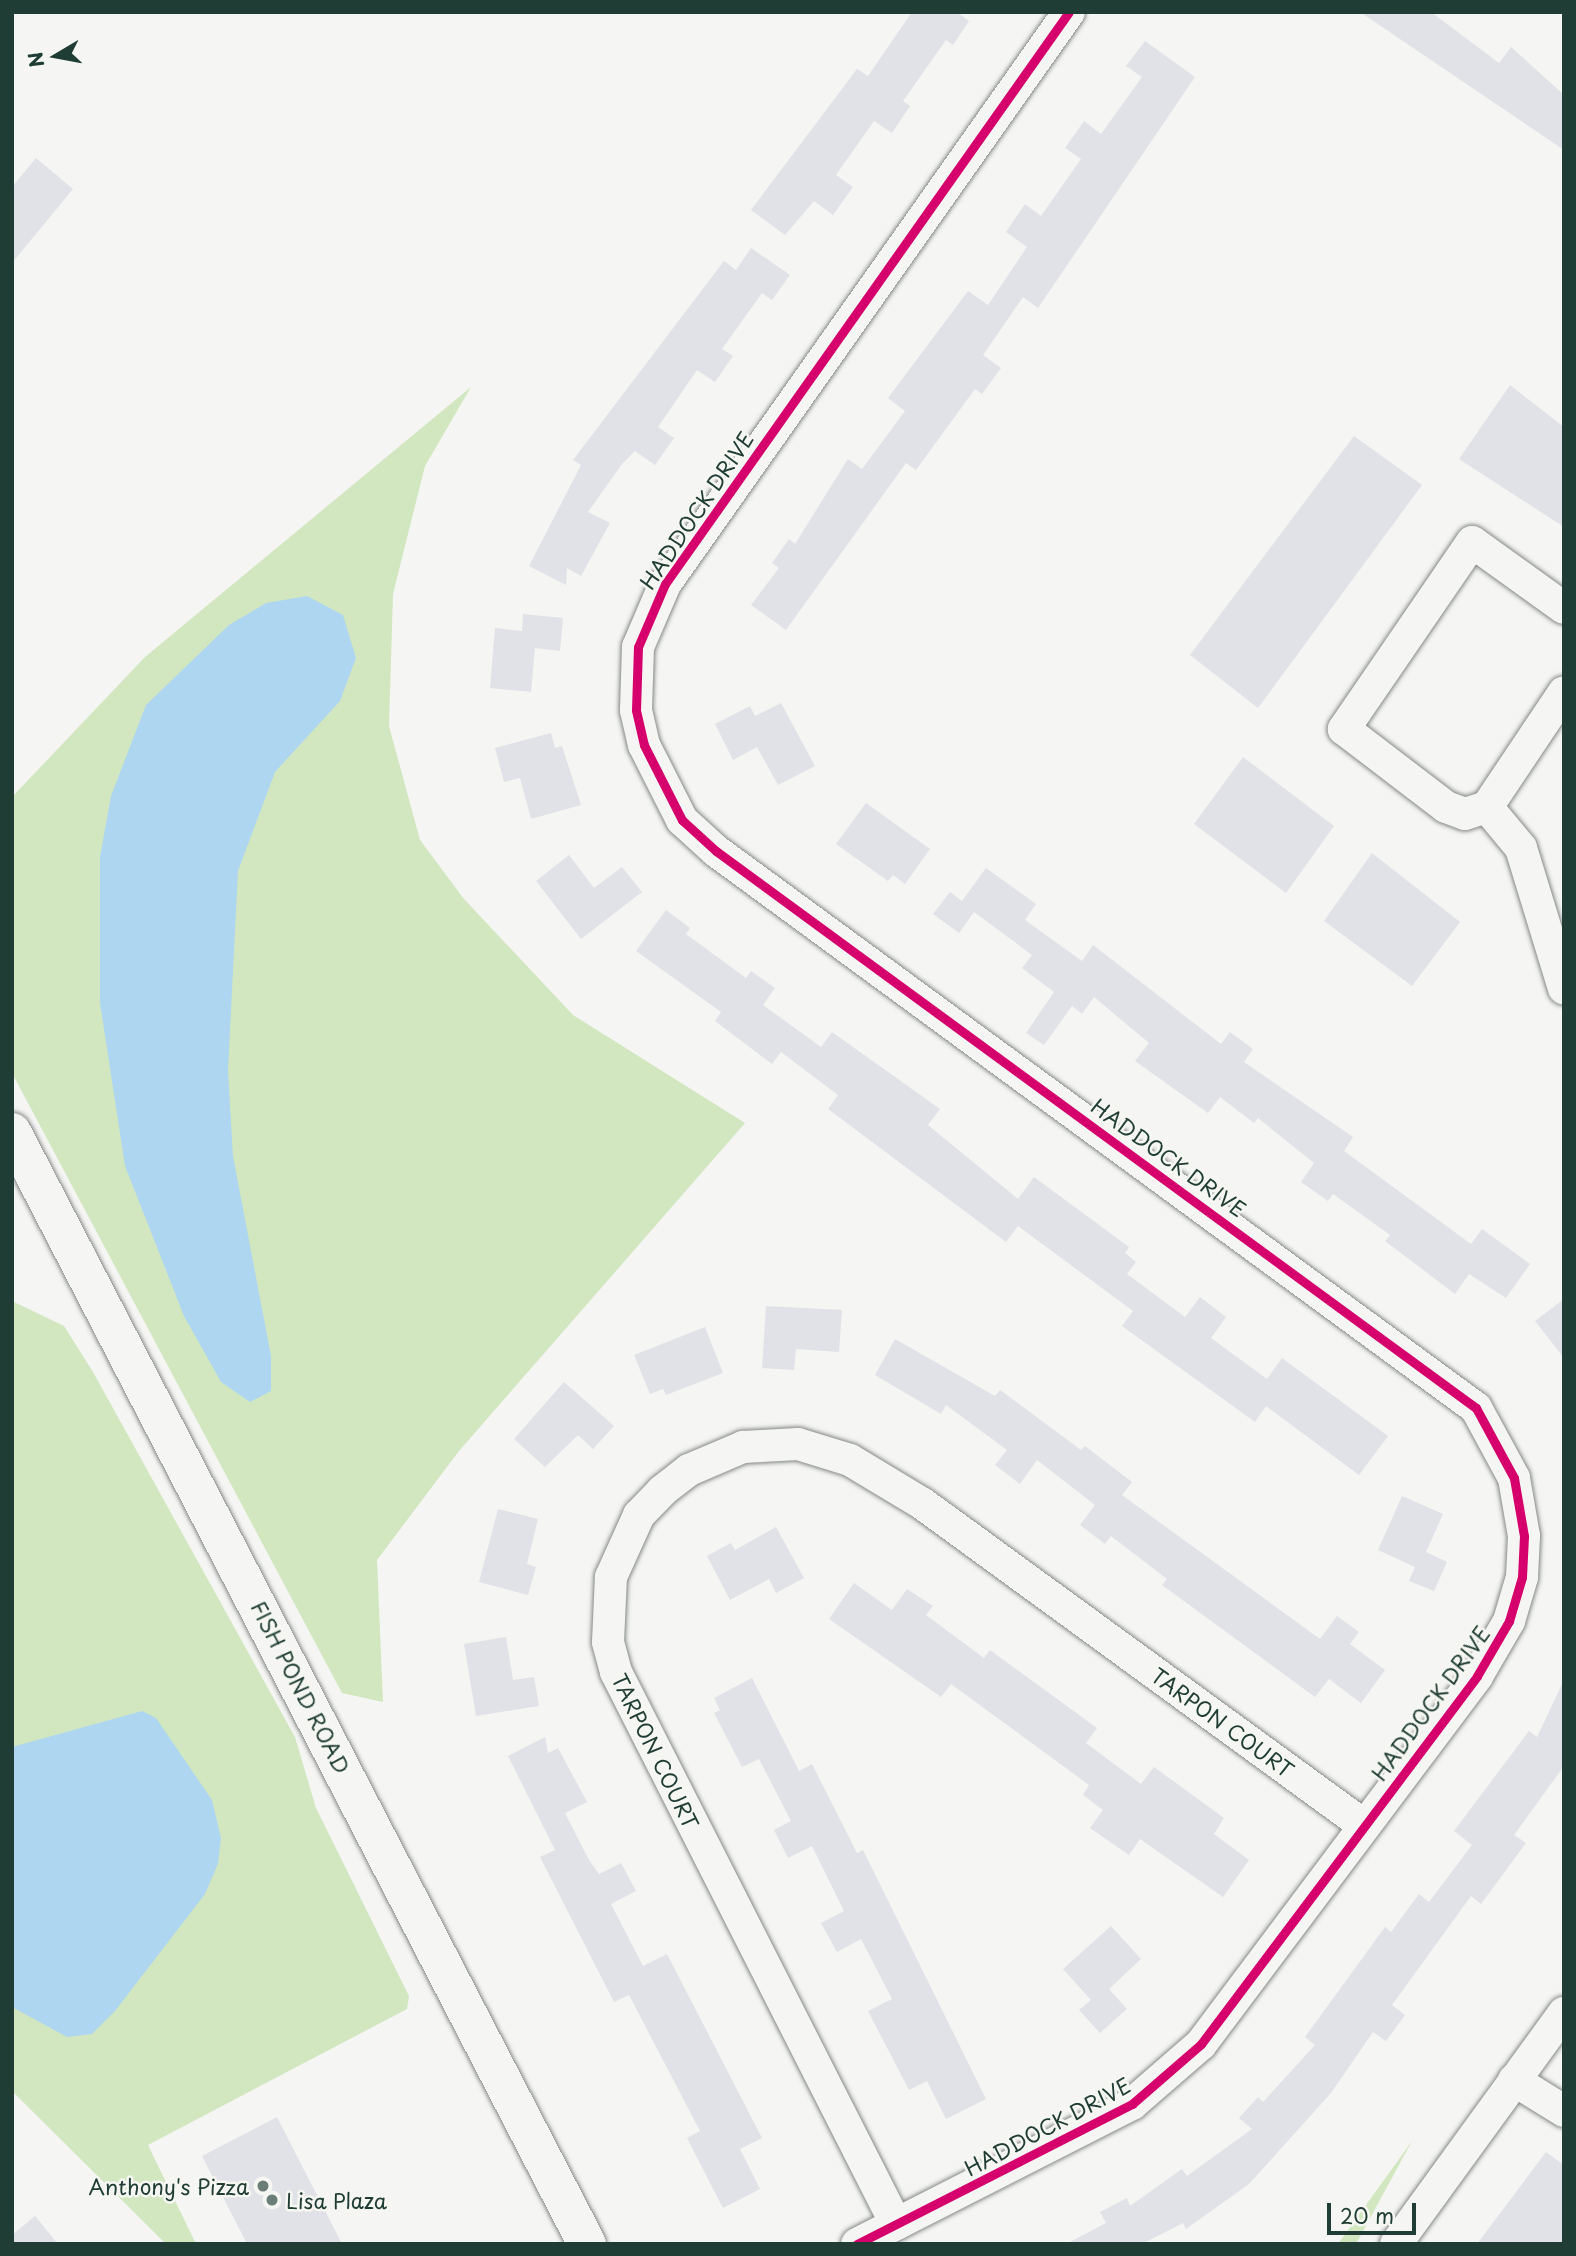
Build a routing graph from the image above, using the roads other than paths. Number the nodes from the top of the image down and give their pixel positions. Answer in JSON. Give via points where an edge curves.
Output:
{"nodes":[{"id":1,"x":1069,"y":12,"type":"edge"},
{"id":2,"x":1564,"y":608,"type":"edge"},
{"id":3,"x":1564,"y":692,"type":"edge"},
{"id":4,"x":1487,"y":807,"type":"junction"},
{"id":5,"x":1564,"y":989,"type":"edge"},
{"id":6,"x":12,"y":1132,"type":"edge"},
{"id":7,"x":1362,"y":1824,"type":"junction"},
{"id":8,"x":1564,"y":2013,"type":"edge"},
{"id":9,"x":1514,"y":2080,"type":"junction"},
{"id":10,"x":1564,"y":2112,"type":"edge"},
{"id":11,"x":896,"y":2224,"type":"junction"},
{"id":12,"x":587,"y":2244,"type":"edge"},
{"id":13,"x":857,"y":2244,"type":"edge"},
{"id":14,"x":1396,"y":2244,"type":"edge"}],
"edges":[{"from":1,"to":7,"type":"street","name":"HADDOCK DRIVE","via":[[665,584],[638,647],[636,710],[657,778],[696,835],[1425,1365],[1491,1425],[1522,1516],[1516,1600],[1477,1676]]},
{"from":2,"to":4,"type":"street","via":[[1472,542],[1344,729],[1446,807],[1465,814]]},
{"from":3,"to":4,"type":"street"},
{"from":4,"to":5,"type":"street","via":[[1521,848]]},
{"from":6,"to":12,"type":"street","name":"FISH POND ROAD"},
{"from":7,"to":11,"type":"street","name":"HADDOCK DRIVE","via":[[1226,2015],[1178,2067],[1107,2118]]},
{"from":7,"to":11,"type":"street","name":"TARPON COURT","via":[[923,1504],[850,1460],[798,1444],[743,1447],[689,1470],[662,1491],[639,1515],[611,1577],[608,1642],[616,1672]]},
{"from":8,"to":9,"type":"street"},
{"from":9,"to":10,"type":"street"},
{"from":9,"to":14,"type":"street"},
{"from":11,"to":13,"type":"street","name":"HADDOCK DRIVE"}]}
